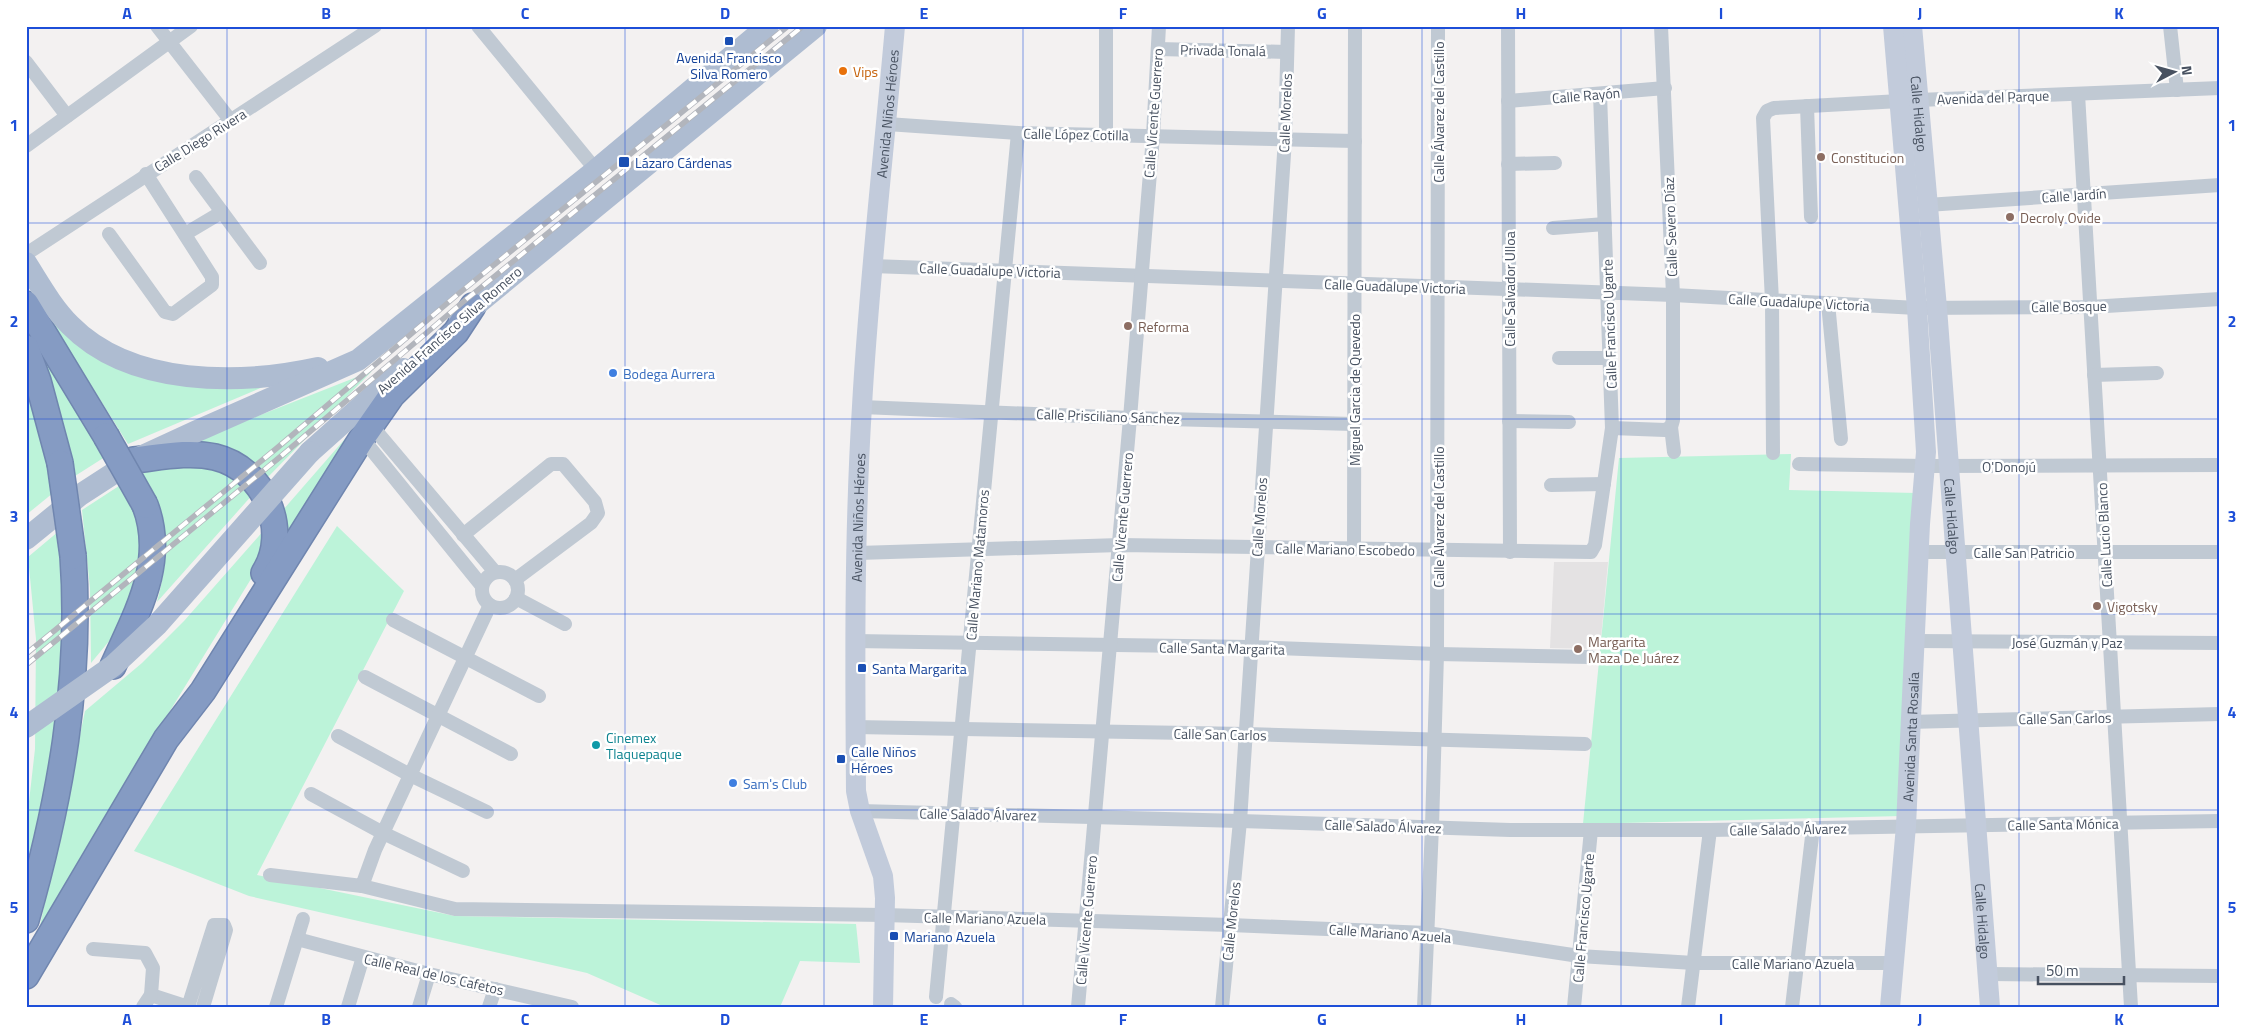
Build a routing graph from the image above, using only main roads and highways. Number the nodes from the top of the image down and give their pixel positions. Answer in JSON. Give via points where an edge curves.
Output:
{"nodes":[{"id":1,"x":768,"y":26,"type":"edge"},
{"id":2,"x":816,"y":26,"type":"edge"},
{"id":3,"x":26,"y":263,"type":"edge"},
{"id":4,"x":26,"y":304,"type":"edge"},
{"id":5,"x":473,"y":306,"type":"junction"},
{"id":6,"x":26,"y":348,"type":"edge"},
{"id":7,"x":358,"y":360,"type":"junction"},
{"id":8,"x":134,"y":460,"type":"junction"},
{"id":9,"x":26,"y":539,"type":"edge"},
{"id":10,"x":113,"y":666,"type":"junction"},
{"id":11,"x":26,"y":727,"type":"edge"},
{"id":12,"x":166,"y":738,"type":"junction"},
{"id":13,"x":26,"y":920,"type":"edge"},
{"id":14,"x":26,"y":976,"type":"edge"}],
"edges":[{"from":1,"to":7,"type":"main road","via":[[596,170]]},
{"from":2,"to":5,"type":"main road","name":"Avenida Francisco Silva Romero"},
{"from":3,"to":7,"type":"main road","via":[[51,304],[71,326],[100,349],[124,361],[163,372],[236,379],[297,373]]},
{"from":4,"to":10,"type":"highway","bridge":true,"via":[[106,436],[150,519],[151,569],[146,593]]},
{"from":5,"to":10,"type":"main road","name":"Avenida Francisco Silva Romero","bridge":true,"via":[[310,452],[157,625]]},
{"from":5,"to":12,"type":"highway","via":[[456,332],[392,396],[366,432],[203,691]]},
{"from":6,"to":13,"type":"highway","bridge":true,"via":[[60,463],[73,556],[76,630],[74,686],[66,752]]},
{"from":7,"to":8,"type":"main road"},
{"from":8,"to":9,"type":"main road","via":[[80,495]]},
{"from":8,"to":12,"type":"highway","via":[[194,454],[226,460],[256,484],[275,521],[276,541],[271,562],[190,684]]},
{"from":10,"to":11,"type":"main road","name":"Avenida Francisco Silva Romero","bridge":true},
{"from":12,"to":14,"type":"highway"}]}
